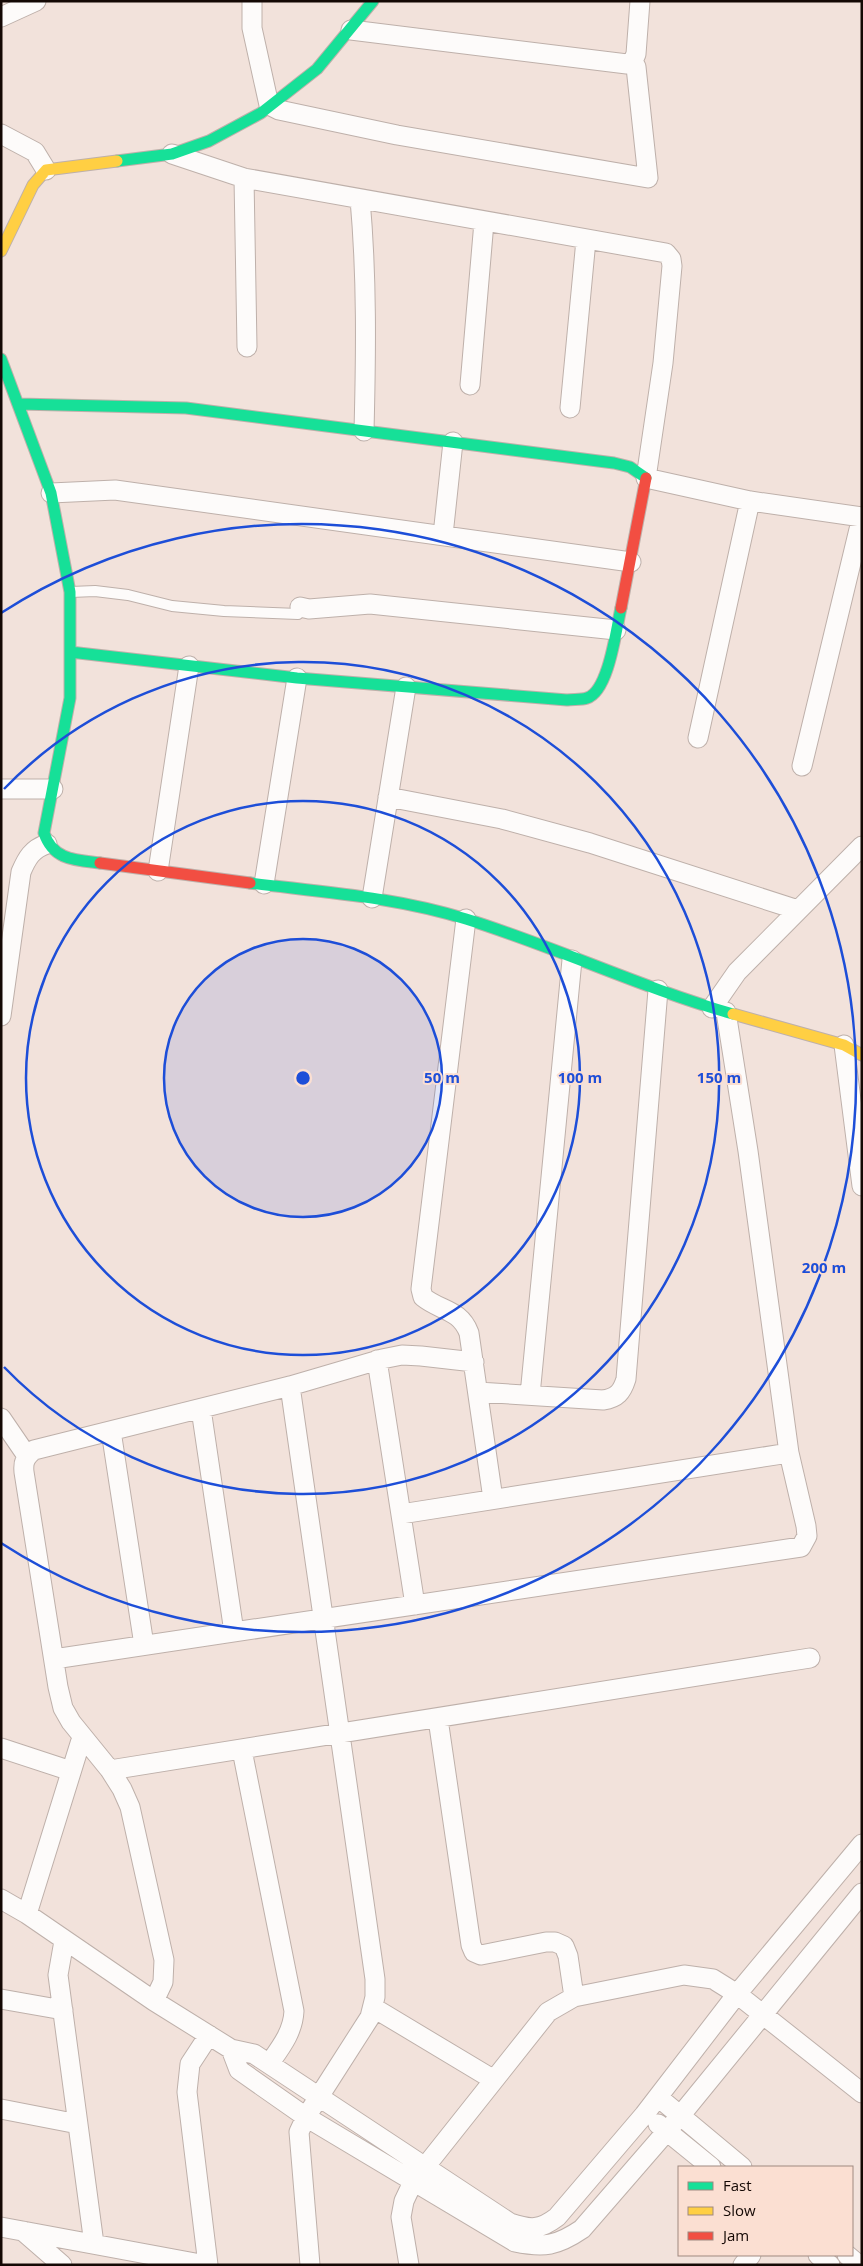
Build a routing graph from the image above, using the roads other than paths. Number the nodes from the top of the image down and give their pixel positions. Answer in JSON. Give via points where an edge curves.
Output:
{"nodes":[{"id":1,"x":36,"y":1,"type":"edge"},
{"id":2,"x":252,"y":1,"type":"edge"},
{"id":3,"x":373,"y":1,"type":"edge"},
{"id":4,"x":640,"y":1,"type":"edge"},
{"id":5,"x":1,"y":17,"type":"edge"},
{"id":6,"x":351,"y":30,"type":"junction"},
{"id":7,"x":633,"y":61,"type":"junction"},
{"id":8,"x":269,"y":105,"type":"junction"},
{"id":9,"x":1,"y":134,"type":"edge"},
{"id":10,"x":172,"y":154,"type":"junction"},
{"id":11,"x":46,"y":170,"type":"junction"},
{"id":12,"x":244,"y":178,"type":"junction"},
{"id":13,"x":360,"y":199,"type":"junction"},
{"id":14,"x":484,"y":222,"type":"junction"},
{"id":15,"x":586,"y":240,"type":"junction"},
{"id":16,"x":1,"y":251,"type":"edge"},
{"id":17,"x":247,"y":348,"type":"dead end"},
{"id":18,"x":1,"y":359,"type":"edge"},
{"id":19,"x":470,"y":385,"type":"dead end"},
{"id":20,"x":19,"y":404,"type":"junction"},
{"id":21,"x":570,"y":408,"type":"dead end"},
{"id":22,"x":364,"y":431,"type":"junction"},
{"id":23,"x":453,"y":442,"type":"junction"},
{"id":24,"x":646,"y":478,"type":"junction"},
{"id":25,"x":51,"y":493,"type":"junction"},
{"id":26,"x":750,"y":501,"type":"junction"},
{"id":27,"x":862,"y":517,"type":"edge"},
{"id":28,"x":443,"y":535,"type":"junction"},
{"id":29,"x":631,"y":562,"type":"junction"},
{"id":30,"x":70,"y":592,"type":"junction"},
{"id":31,"x":299,"y":611,"type":"joint"},
{"id":32,"x":616,"y":630,"type":"junction"},
{"id":33,"x":70,"y":652,"type":"junction"},
{"id":34,"x":189,"y":666,"type":"junction"},
{"id":35,"x":297,"y":678,"type":"junction"},
{"id":36,"x":406,"y":687,"type":"junction"},
{"id":37,"x":698,"y":738,"type":"dead end"},
{"id":38,"x":802,"y":766,"type":"dead end"},
{"id":39,"x":53,"y":788,"type":"junction"},
{"id":40,"x":1,"y":789,"type":"edge"},
{"id":41,"x":388,"y":797,"type":"junction"},
{"id":42,"x":47,"y":844,"type":"junction"},
{"id":43,"x":862,"y":846,"type":"edge"},
{"id":44,"x":158,"y":871,"type":"junction"},
{"id":45,"x":264,"y":884,"type":"junction"},
{"id":46,"x":372,"y":898,"type":"junction"},
{"id":47,"x":798,"y":910,"type":"junction"},
{"id":48,"x":466,"y":919,"type":"junction"},
{"id":49,"x":572,"y":960,"type":"junction"},
{"id":50,"x":658,"y":990,"type":"junction"},
{"id":51,"x":719,"y":1010,"type":"junction"},
{"id":52,"x":1,"y":1016,"type":"edge"},
{"id":53,"x":844,"y":1045,"type":"junction"},
{"id":54,"x":862,"y":1055,"type":"edge"},
{"id":55,"x":862,"y":1186,"type":"edge"},
{"id":56,"x":377,"y":1360,"type":"junction"},
{"id":57,"x":474,"y":1362,"type":"junction"},
{"id":58,"x":290,"y":1386,"type":"junction"},
{"id":59,"x":478,"y":1392,"type":"junction"},
{"id":60,"x":530,"y":1395,"type":"junction"},
{"id":61,"x":201,"y":1409,"type":"junction"},
{"id":62,"x":1,"y":1418,"type":"edge"},
{"id":63,"x":111,"y":1431,"type":"junction"},
{"id":64,"x":789,"y":1453,"type":"junction"},
{"id":65,"x":27,"y":1456,"type":"junction"},
{"id":66,"x":493,"y":1499,"type":"junction"},
{"id":67,"x":400,"y":1514,"type":"junction"},
{"id":68,"x":415,"y":1605,"type":"junction"},
{"id":69,"x":322,"y":1618,"type":"junction"},
{"id":70,"x":234,"y":1632,"type":"junction"},
{"id":71,"x":144,"y":1645,"type":"junction"},
{"id":72,"x":810,"y":1658,"type":"dead end"},
{"id":73,"x":54,"y":1659,"type":"junction"},
{"id":74,"x":438,"y":1719,"type":"junction"},
{"id":75,"x":339,"y":1735,"type":"junction"},
{"id":76,"x":82,"y":1737,"type":"junction"},
{"id":77,"x":1,"y":1748,"type":"edge"},
{"id":78,"x":242,"y":1750,"type":"junction"},
{"id":79,"x":71,"y":1770,"type":"junction"},
{"id":80,"x":110,"y":1770,"type":"junction"},
{"id":81,"x":862,"y":1844,"type":"edge"},
{"id":82,"x":862,"y":1893,"type":"edge"},
{"id":83,"x":1,"y":1899,"type":"edge"},
{"id":84,"x":27,"y":1914,"type":"junction"},
{"id":85,"x":64,"y":1941,"type":"junction"},
{"id":86,"x":737,"y":1994,"type":"junction"},
{"id":87,"x":574,"y":1997,"type":"junction"},
{"id":88,"x":1,"y":1999,"type":"edge"},
{"id":89,"x":154,"y":2001,"type":"junction"},
{"id":90,"x":374,"y":2008,"type":"junction"},
{"id":91,"x":63,"y":2010,"type":"junction"},
{"id":92,"x":762,"y":2014,"type":"junction"},
{"id":93,"x":210,"y":2035,"type":"junction"},
{"id":94,"x":231,"y":2049,"type":"junction"},
{"id":95,"x":269,"y":2064,"type":"junction"},
{"id":96,"x":494,"y":2080,"type":"junction"},
{"id":97,"x":862,"y":2093,"type":"edge"},
{"id":98,"x":320,"y":2097,"type":"junction"},
{"id":99,"x":658,"y":2097,"type":"junction"},
{"id":100,"x":1,"y":2109,"type":"edge"},
{"id":101,"x":644,"y":2115,"type":"junction"},
{"id":102,"x":680,"y":2116,"type":"junction"},
{"id":103,"x":306,"y":2117,"type":"junction"},
{"id":104,"x":78,"y":2124,"type":"junction"},
{"id":105,"x":666,"y":2130,"type":"junction"},
{"id":106,"x":424,"y":2166,"type":"junction"},
{"id":107,"x":710,"y":2166,"type":"edge"},
{"id":108,"x":741,"y":2166,"type":"edge"},
{"id":109,"x":413,"y":2182,"type":"junction"},
{"id":110,"x":1,"y":2227,"type":"edge"},
{"id":111,"x":22,"y":2231,"type":"junction"},
{"id":112,"x":534,"y":2237,"type":"junction"},
{"id":113,"x":94,"y":2244,"type":"junction"},
{"id":114,"x":819,"y":2256,"type":"edge"},
{"id":115,"x":848,"y":2256,"type":"edge"},
{"id":116,"x":62,"y":2265,"type":"edge"},
{"id":117,"x":207,"y":2265,"type":"edge"},
{"id":118,"x":310,"y":2265,"type":"edge"},
{"id":119,"x":409,"y":2265,"type":"edge"},
{"id":120,"x":830,"y":2265,"type":"edge"},
{"id":121,"x":859,"y":2265,"type":"edge"}],
"edges":[{"from":1,"to":5,"type":"street"},
{"from":2,"to":8,"type":"street","via":[[252,28]]},
{"from":3,"to":6,"type":"street"},
{"from":4,"to":7,"type":"street"},
{"from":6,"to":7,"type":"street","via":[[616,64]]},
{"from":6,"to":8,"type":"street","via":[[316,69]]},
{"from":7,"to":8,"type":"street","via":[[648,178],[397,135],[285,112]]},
{"from":8,"to":10,"type":"street","via":[[261,113],[209,141]]},
{"from":9,"to":11,"type":"street","via":[[35,152]]},
{"from":10,"to":11,"type":"street"},
{"from":10,"to":12,"type":"street"},
{"from":11,"to":16,"type":"street","via":[[33,185]]},
{"from":12,"to":13,"type":"street"},
{"from":12,"to":17,"type":"street"},
{"from":13,"to":14,"type":"street"},
{"from":13,"to":22,"type":"street","via":[[366,312]]},
{"from":14,"to":15,"type":"street"},
{"from":14,"to":19,"type":"street"},
{"from":15,"to":21,"type":"street"},
{"from":15,"to":24,"type":"street","via":[[659,250],[671,258],[663,363]]},
{"from":18,"to":20,"type":"street"},
{"from":20,"to":22,"type":"street","via":[[186,408]]},
{"from":20,"to":25,"type":"street"},
{"from":22,"to":23,"type":"street"},
{"from":23,"to":24,"type":"street","via":[[614,463],[630,467]]},
{"from":23,"to":28,"type":"street"},
{"from":24,"to":26,"type":"street"},
{"from":24,"to":29,"type":"street"},
{"from":25,"to":28,"type":"street","via":[[115,490]]},
{"from":25,"to":30,"type":"street"},
{"from":26,"to":27,"type":"street"},
{"from":26,"to":37,"type":"street"},
{"from":27,"to":38,"type":"street"},
{"from":28,"to":29,"type":"street"},
{"from":29,"to":32,"type":"street"},
{"from":30,"to":31,"type":"lane","via":[[128,595],[172,606],[224,611]]},
{"from":30,"to":33,"type":"street"},
{"from":31,"to":32,"type":"street","via":[[370,604]]},
{"from":32,"to":36,"type":"street","via":[[606,671],[598,690],[588,698],[567,700]]},
{"from":33,"to":34,"type":"street"},
{"from":33,"to":39,"type":"street","via":[[70,698]]},
{"from":34,"to":35,"type":"street"},
{"from":34,"to":44,"type":"street"},
{"from":35,"to":36,"type":"street"},
{"from":35,"to":45,"type":"street"},
{"from":36,"to":41,"type":"street"},
{"from":39,"to":40,"type":"street"},
{"from":39,"to":42,"type":"street","via":[[44,833]]},
{"from":41,"to":46,"type":"street"},
{"from":41,"to":47,"type":"street","via":[[502,819],[572,838]]},
{"from":42,"to":44,"type":"street","via":[[53,852],[66,858]]},
{"from":42,"to":52,"type":"street","via":[[36,848],[21,872]]},
{"from":43,"to":47,"type":"street"},
{"from":44,"to":45,"type":"street"},
{"from":45,"to":46,"type":"street"},
{"from":46,"to":48,"type":"street"},
{"from":47,"to":51,"type":"street","via":[[737,972]]},
{"from":48,"to":49,"type":"street"},
{"from":48,"to":57,"type":"street","via":[[421,1289],[422,1297],[460,1317],[466,1324]]},
{"from":49,"to":50,"type":"street"},
{"from":49,"to":60,"type":"street"},
{"from":50,"to":51,"type":"street"},
{"from":50,"to":60,"type":"street","via":[[626,1379],[615,1398]]},
{"from":51,"to":53,"type":"street"},
{"from":51,"to":64,"type":"street","via":[[748,1150]]},
{"from":53,"to":54,"type":"street"},
{"from":53,"to":55,"type":"street"},
{"from":56,"to":57,"type":"street","via":[[402,1356]]},
{"from":56,"to":58,"type":"street"},
{"from":56,"to":67,"type":"street"},
{"from":57,"to":59,"type":"street"},
{"from":58,"to":61,"type":"street"},
{"from":58,"to":69,"type":"street"},
{"from":59,"to":60,"type":"street"},
{"from":59,"to":66,"type":"street"},
{"from":61,"to":63,"type":"street"},
{"from":61,"to":70,"type":"street"},
{"from":62,"to":65,"type":"street"},
{"from":63,"to":65,"type":"street","via":[[34,1450]]},
{"from":63,"to":71,"type":"street"},
{"from":64,"to":66,"type":"street"},
{"from":64,"to":68,"type":"street","via":[[807,1536],[801,1547]]},
{"from":65,"to":73,"type":"street","via":[[24,1472]]},
{"from":66,"to":67,"type":"street"},
{"from":67,"to":68,"type":"street"},
{"from":68,"to":69,"type":"street"},
{"from":69,"to":70,"type":"street"},
{"from":69,"to":75,"type":"street"},
{"from":70,"to":71,"type":"street"},
{"from":71,"to":73,"type":"street"},
{"from":72,"to":74,"type":"street"},
{"from":73,"to":76,"type":"street","via":[[63,1708]]},
{"from":74,"to":75,"type":"street"},
{"from":74,"to":87,"type":"street","via":[[474,1952],[489,1954],[546,1942],[564,1946]]},
{"from":75,"to":78,"type":"street"},
{"from":75,"to":90,"type":"street","via":[[375,1979]]},
{"from":76,"to":79,"type":"street"},
{"from":76,"to":80,"type":"street"},
{"from":77,"to":79,"type":"street"},
{"from":78,"to":80,"type":"street"},
{"from":78,"to":95,"type":"street","via":[[294,2011],[288,2035]]},
{"from":79,"to":84,"type":"street"},
{"from":80,"to":89,"type":"street","via":[[130,1806],[164,1960],[163,1982]]},
{"from":81,"to":86,"type":"street"},
{"from":82,"to":92,"type":"street"},
{"from":83,"to":84,"type":"street"},
{"from":84,"to":85,"type":"street"},
{"from":85,"to":89,"type":"street"},
{"from":85,"to":91,"type":"street","via":[[58,1974]]},
{"from":86,"to":87,"type":"street","via":[[713,1979],[684,1975]]},
{"from":86,"to":92,"type":"street"},
{"from":86,"to":99,"type":"street"},
{"from":87,"to":96,"type":"street","via":[[548,2012]]},
{"from":88,"to":91,"type":"street"},
{"from":89,"to":93,"type":"street"},
{"from":90,"to":96,"type":"street"},
{"from":90,"to":98,"type":"street"},
{"from":91,"to":104,"type":"street"},
{"from":92,"to":97,"type":"street"},
{"from":92,"to":102,"type":"street"},
{"from":93,"to":94,"type":"street"},
{"from":93,"to":117,"type":"street","via":[[190,2064],[187,2092]]},
{"from":94,"to":95,"type":"street","via":[[254,2054]]},
{"from":94,"to":103,"type":"street","via":[[239,2070]]},
{"from":95,"to":98,"type":"street"},
{"from":96,"to":106,"type":"street"},
{"from":98,"to":103,"type":"street"},
{"from":98,"to":106,"type":"street"},
{"from":99,"to":101,"type":"street"},
{"from":99,"to":102,"type":"street"},
{"from":100,"to":104,"type":"street"},
{"from":101,"to":105,"type":"street"},
{"from":101,"to":112,"type":"street","via":[[557,2217]]},
{"from":102,"to":105,"type":"street"},
{"from":102,"to":108,"type":"street"},
{"from":103,"to":109,"type":"street"},
{"from":103,"to":118,"type":"street","via":[[299,2132]]},
{"from":104,"to":113,"type":"street"},
{"from":105,"to":107,"type":"street"},
{"from":105,"to":112,"type":"street","via":[[582,2229],[551,2246]]},
{"from":106,"to":109,"type":"street"},
{"from":106,"to":112,"type":"street"},
{"from":109,"to":112,"type":"street","via":[[516,2242]]},
{"from":109,"to":119,"type":"street","via":[[401,2217]]},
{"from":110,"to":111,"type":"street"},
{"from":111,"to":113,"type":"street"},
{"from":111,"to":116,"type":"street"},
{"from":113,"to":117,"type":"street"},
{"from":114,"to":120,"type":"street"},
{"from":115,"to":121,"type":"street"}]}
